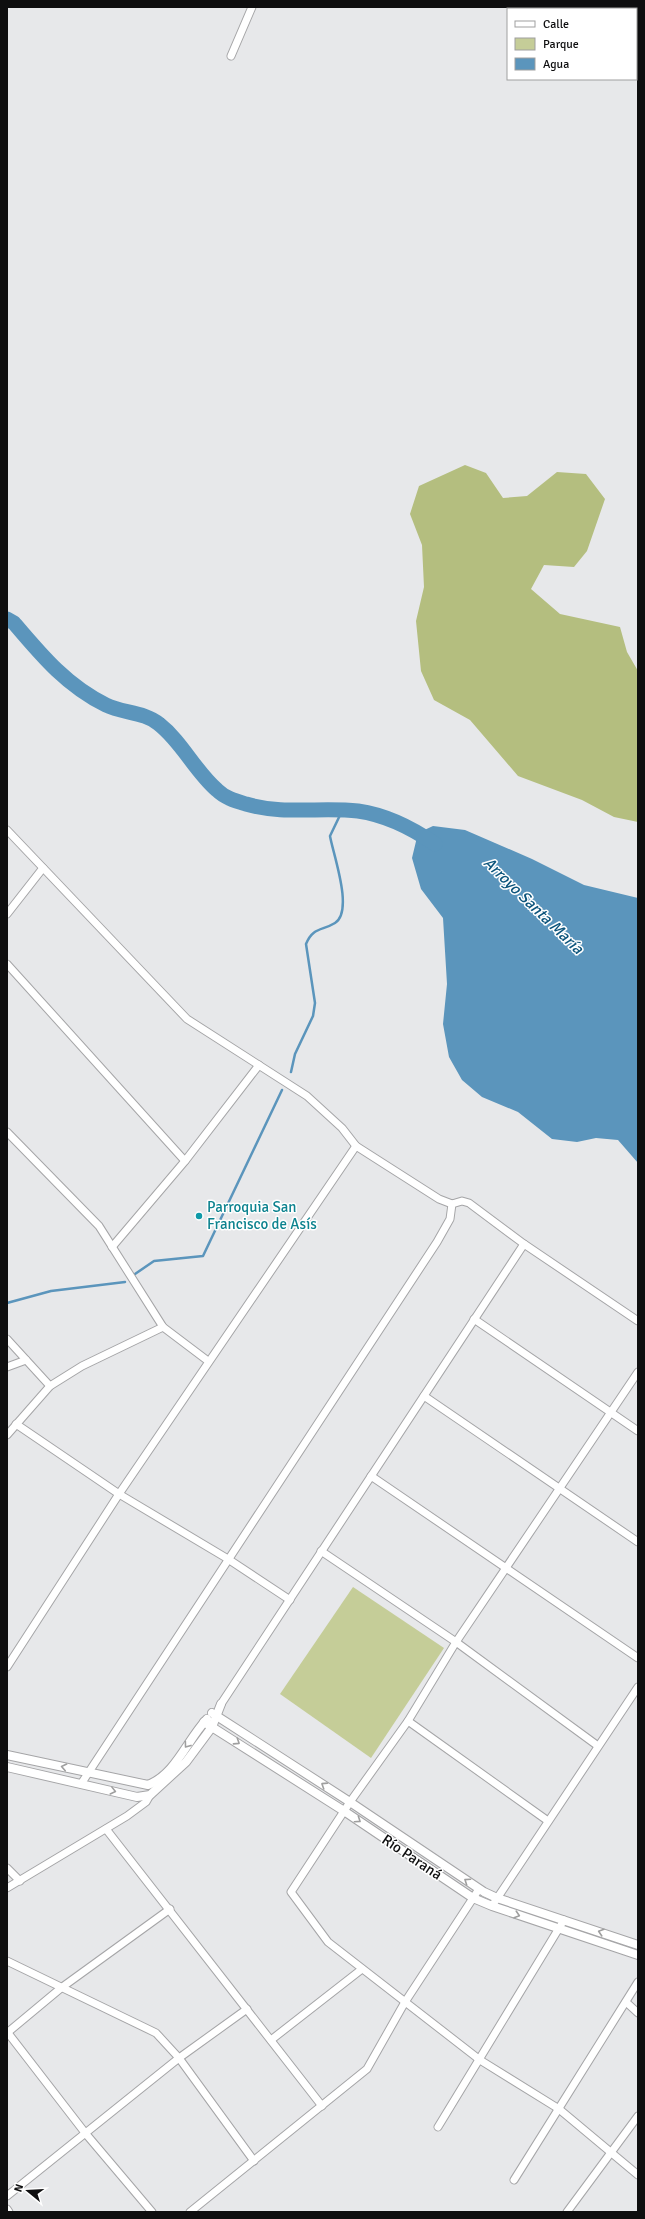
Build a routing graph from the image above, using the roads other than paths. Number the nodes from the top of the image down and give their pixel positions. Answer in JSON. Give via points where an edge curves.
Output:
{"nodes":[{"id":1,"x":252,"y":7,"type":"edge"},
{"id":2,"x":231,"y":56,"type":"dead end"},
{"id":3,"x":7,"y":830,"type":"edge"},
{"id":4,"x":43,"y":868,"type":"junction"},
{"id":5,"x":7,"y":914,"type":"edge"},
{"id":6,"x":7,"y":964,"type":"edge"},
{"id":7,"x":259,"y":1065,"type":"junction"},
{"id":8,"x":7,"y":1132,"type":"edge"},
{"id":9,"x":356,"y":1146,"type":"junction"},
{"id":10,"x":185,"y":1161,"type":"junction"},
{"id":11,"x":452,"y":1204,"type":"junction"},
{"id":12,"x":524,"y":1244,"type":"junction"},
{"id":13,"x":112,"y":1247,"type":"junction"},
{"id":14,"x":474,"y":1319,"type":"junction"},
{"id":15,"x":638,"y":1321,"type":"edge"},
{"id":16,"x":162,"y":1327,"type":"junction"},
{"id":17,"x":7,"y":1339,"type":"edge"},
{"id":18,"x":26,"y":1360,"type":"junction"},
{"id":19,"x":208,"y":1361,"type":"junction"},
{"id":20,"x":7,"y":1367,"type":"edge"},
{"id":21,"x":638,"y":1372,"type":"edge"},
{"id":22,"x":50,"y":1386,"type":"junction"},
{"id":23,"x":424,"y":1396,"type":"junction"},
{"id":24,"x":610,"y":1412,"type":"junction"},
{"id":25,"x":16,"y":1424,"type":"junction"},
{"id":26,"x":638,"y":1431,"type":"edge"},
{"id":27,"x":7,"y":1435,"type":"edge"},
{"id":28,"x":371,"y":1476,"type":"junction"},
{"id":29,"x":559,"y":1489,"type":"junction"},
{"id":30,"x":119,"y":1494,"type":"junction"},
{"id":31,"x":638,"y":1542,"type":"edge"},
{"id":32,"x":321,"y":1551,"type":"junction"},
{"id":33,"x":228,"y":1559,"type":"junction"},
{"id":34,"x":507,"y":1567,"type":"junction"},
{"id":35,"x":290,"y":1600,"type":"junction"},
{"id":36,"x":456,"y":1642,"type":"junction"},
{"id":37,"x":638,"y":1658,"type":"edge"},
{"id":38,"x":7,"y":1667,"type":"edge"},
{"id":39,"x":638,"y":1687,"type":"edge"},
{"id":40,"x":221,"y":1704,"type":"joint"},
{"id":41,"x":214,"y":1714,"type":"junction"},
{"id":42,"x":408,"y":1721,"type":"junction"},
{"id":43,"x":204,"y":1722,"type":"junction"},
{"id":44,"x":212,"y":1727,"type":"junction"},
{"id":45,"x":598,"y":1746,"type":"junction"},
{"id":46,"x":7,"y":1755,"type":"edge"},
{"id":47,"x":7,"y":1767,"type":"edge"},
{"id":48,"x":88,"y":1773,"type":"junction"},
{"id":49,"x":81,"y":1784,"type":"junction"},
{"id":50,"x":150,"y":1795,"type":"junction"},
{"id":51,"x":350,"y":1802,"type":"junction"},
{"id":52,"x":344,"y":1811,"type":"junction"},
{"id":53,"x":548,"y":1821,"type":"junction"},
{"id":54,"x":106,"y":1829,"type":"junction"},
{"id":55,"x":7,"y":1868,"type":"edge"},
{"id":56,"x":20,"y":1881,"type":"junction"},
{"id":57,"x":7,"y":1888,"type":"edge"},
{"id":58,"x":479,"y":1889,"type":"junction"},
{"id":59,"x":473,"y":1898,"type":"junction"},
{"id":60,"x":497,"y":1898,"type":"junction"},
{"id":61,"x":492,"y":1906,"type":"junction"},
{"id":62,"x":170,"y":1909,"type":"junction"},
{"id":63,"x":564,"y":1920,"type":"junction"},
{"id":64,"x":559,"y":1929,"type":"junction"},
{"id":65,"x":638,"y":1945,"type":"edge"},
{"id":66,"x":638,"y":1955,"type":"edge"},
{"id":67,"x":7,"y":1961,"type":"edge"},
{"id":68,"x":362,"y":1969,"type":"junction"},
{"id":69,"x":638,"y":1982,"type":"edge"},
{"id":70,"x":61,"y":1988,"type":"junction"},
{"id":71,"x":405,"y":2002,"type":"junction"},
{"id":72,"x":626,"y":2002,"type":"junction"},
{"id":73,"x":247,"y":2009,"type":"junction"},
{"id":74,"x":638,"y":2013,"type":"edge"},
{"id":75,"x":8,"y":2033,"type":"edge"},
{"id":76,"x":271,"y":2040,"type":"junction"},
{"id":77,"x":179,"y":2058,"type":"junction"},
{"id":78,"x":480,"y":2060,"type":"junction"},
{"id":79,"x":322,"y":2106,"type":"junction"},
{"id":80,"x":559,"y":2109,"type":"junction"},
{"id":81,"x":638,"y":2116,"type":"edge"},
{"id":82,"x":438,"y":2127,"type":"dead end"},
{"id":83,"x":86,"y":2134,"type":"junction"},
{"id":84,"x":611,"y":2152,"type":"junction"},
{"id":85,"x":254,"y":2161,"type":"junction"},
{"id":86,"x":638,"y":2175,"type":"edge"},
{"id":87,"x":514,"y":2180,"type":"dead end"},
{"id":88,"x":7,"y":2196,"type":"edge"},
{"id":89,"x":7,"y":2209,"type":"edge"},
{"id":90,"x":9,"y":2212,"type":"edge"},
{"id":91,"x":152,"y":2212,"type":"edge"},
{"id":92,"x":190,"y":2212,"type":"edge"},
{"id":93,"x":567,"y":2212,"type":"edge"}],
"edges":[{"from":1,"to":2,"type":"street"},
{"from":3,"to":4,"type":"street"},
{"from":4,"to":5,"type":"street"},
{"from":4,"to":7,"type":"street","via":[[187,1019]]},
{"from":6,"to":10,"type":"street"},
{"from":7,"to":9,"type":"street","via":[[319,1105]]},
{"from":7,"to":10,"type":"street"},
{"from":8,"to":13,"type":"street","via":[[99,1226]]},
{"from":9,"to":11,"type":"street","via":[[420,1188]]},
{"from":9,"to":19,"type":"street"},
{"from":10,"to":13,"type":"street"},
{"from":11,"to":12,"type":"street","via":[[462,1201],[469,1203]]},
{"from":11,"to":33,"type":"street","via":[[450,1219],[437,1242]]},
{"from":12,"to":14,"type":"street"},
{"from":12,"to":15,"type":"street"},
{"from":13,"to":16,"type":"street"},
{"from":14,"to":23,"type":"street"},
{"from":14,"to":24,"type":"street"},
{"from":16,"to":19,"type":"street"},
{"from":16,"to":22,"type":"street","via":[[82,1366]]},
{"from":17,"to":18,"type":"street"},
{"from":18,"to":20,"type":"street"},
{"from":18,"to":22,"type":"street"},
{"from":19,"to":30,"type":"street"},
{"from":21,"to":24,"type":"street"},
{"from":22,"to":25,"type":"street"},
{"from":23,"to":28,"type":"street"},
{"from":23,"to":29,"type":"street"},
{"from":24,"to":26,"type":"street"},
{"from":24,"to":29,"type":"street"},
{"from":25,"to":27,"type":"street"},
{"from":25,"to":30,"type":"street"},
{"from":28,"to":32,"type":"street"},
{"from":28,"to":34,"type":"street"},
{"from":29,"to":31,"type":"street"},
{"from":29,"to":34,"type":"street"},
{"from":30,"to":33,"type":"street"},
{"from":30,"to":38,"type":"street"},
{"from":32,"to":35,"type":"street"},
{"from":32,"to":36,"type":"street"},
{"from":33,"to":35,"type":"street"},
{"from":33,"to":48,"type":"street"},
{"from":34,"to":36,"type":"street"},
{"from":34,"to":37,"type":"street"},
{"from":35,"to":40,"type":"street"},
{"from":36,"to":42,"type":"street"},
{"from":36,"to":45,"type":"street"},
{"from":39,"to":45,"type":"street"},
{"from":40,"to":41,"type":"street"},
{"from":41,"to":43,"type":"street"},
{"from":41,"to":44,"type":"street"},
{"from":51,"to":41,"type":"street","name":"Río Paraná","one_way":true},
{"from":42,"to":51,"type":"street"},
{"from":42,"to":53,"type":"street"},
{"from":43,"to":44,"type":"street","name":"Río Paraná"},
{"from":43,"to":48,"type":"street","one_way":true,"via":[[158,1781],[148,1785],[136,1784]]},
{"from":44,"to":50,"type":"street","via":[[186,1762]]},
{"from":44,"to":52,"type":"street","name":"Río Paraná","one_way":true},
{"from":45,"to":53,"type":"street"},
{"from":48,"to":46,"type":"street","one_way":true},
{"from":47,"to":49,"type":"street"},
{"from":48,"to":49,"type":"street"},
{"from":49,"to":50,"type":"street","one_way":true,"via":[[137,1797]]},
{"from":50,"to":54,"type":"street","via":[[146,1802]]},
{"from":51,"to":52,"type":"street"},
{"from":58,"to":51,"type":"street","name":"Río Paraná","one_way":true},
{"from":52,"to":59,"type":"street","name":"Río Paraná","one_way":true},
{"from":52,"to":68,"type":"street","via":[[291,1892],[328,1942]]},
{"from":53,"to":60,"type":"street"},
{"from":54,"to":56,"type":"street"},
{"from":54,"to":62,"type":"street"},
{"from":55,"to":56,"type":"street"},
{"from":56,"to":57,"type":"street"},
{"from":58,"to":59,"type":"street"},
{"from":58,"to":60,"type":"street","name":"Río Paraná"},
{"from":59,"to":61,"type":"street","name":"Río Paraná"},
{"from":59,"to":71,"type":"street"},
{"from":60,"to":61,"type":"street"},
{"from":60,"to":63,"type":"street","name":"Río Paraná"},
{"from":61,"to":64,"type":"street","name":"Río Paraná","one_way":true},
{"from":62,"to":70,"type":"street"},
{"from":62,"to":73,"type":"street"},
{"from":63,"to":64,"type":"street"},
{"from":65,"to":63,"type":"street","name":"Río Paraná","one_way":true},
{"from":64,"to":66,"type":"street","name":"Río Paraná"},
{"from":64,"to":78,"type":"street"},
{"from":67,"to":70,"type":"street"},
{"from":68,"to":71,"type":"street"},
{"from":68,"to":76,"type":"street"},
{"from":69,"to":72,"type":"street"},
{"from":70,"to":75,"type":"street"},
{"from":70,"to":77,"type":"street","via":[[156,2033]]},
{"from":71,"to":78,"type":"street"},
{"from":71,"to":79,"type":"street","via":[[367,2069]]},
{"from":72,"to":74,"type":"street"},
{"from":72,"to":80,"type":"street"},
{"from":73,"to":76,"type":"street"},
{"from":73,"to":77,"type":"street"},
{"from":75,"to":83,"type":"street"},
{"from":76,"to":79,"type":"street"},
{"from":77,"to":83,"type":"street"},
{"from":77,"to":85,"type":"street"},
{"from":78,"to":80,"type":"street"},
{"from":78,"to":82,"type":"street"},
{"from":79,"to":85,"type":"street"},
{"from":80,"to":84,"type":"street"},
{"from":80,"to":87,"type":"street"},
{"from":81,"to":84,"type":"street"},
{"from":83,"to":88,"type":"street"},
{"from":83,"to":91,"type":"street"},
{"from":84,"to":86,"type":"street"},
{"from":84,"to":93,"type":"street"},
{"from":85,"to":92,"type":"street"},
{"from":89,"to":90,"type":"street"}]}
